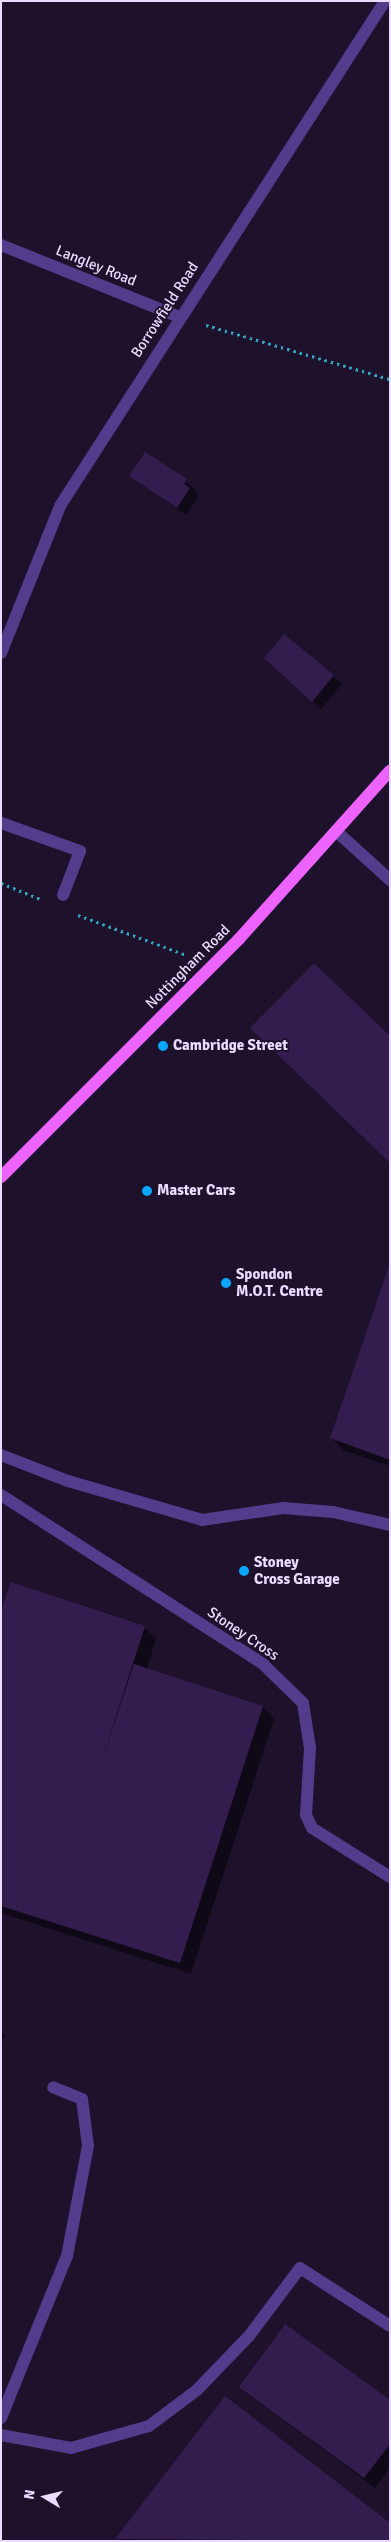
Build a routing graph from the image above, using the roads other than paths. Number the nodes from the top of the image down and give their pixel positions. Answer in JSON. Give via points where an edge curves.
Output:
{"nodes":[{"id":1,"x":385,"y":1,"type":"edge"},
{"id":2,"x":1,"y":245,"type":"edge"},
{"id":3,"x":179,"y":317,"type":"junction"},
{"id":4,"x":1,"y":653,"type":"edge"},
{"id":5,"x":390,"y":771,"type":"edge"},
{"id":6,"x":1,"y":823,"type":"edge"},
{"id":7,"x":336,"y":830,"type":"junction"},
{"id":8,"x":390,"y":880,"type":"edge"},
{"id":9,"x":64,"y":895,"type":"road end"},
{"id":10,"x":3,"y":1172,"type":"edge"},
{"id":11,"x":1,"y":1455,"type":"edge"},
{"id":12,"x":1,"y":1494,"type":"edge"},
{"id":13,"x":390,"y":1525,"type":"edge"},
{"id":14,"x":390,"y":1877,"type":"edge"},
{"id":15,"x":53,"y":2087,"type":"dead end"},
{"id":16,"x":390,"y":2326,"type":"edge"},
{"id":17,"x":1,"y":2418,"type":"edge"},
{"id":18,"x":1,"y":2435,"type":"edge"}],
"edges":[{"from":1,"to":3,"type":"street","name":"Borrowfield Road"},
{"from":2,"to":3,"type":"street","name":"Langley Road"},
{"from":3,"to":4,"type":"street","name":"Borrowfield Road","via":[[60,506]]},
{"from":5,"to":7,"type":"main road","name":"Nottingham Road"},
{"from":6,"to":9,"type":"street","via":[[80,851]]},
{"from":7,"to":8,"type":"street"},
{"from":7,"to":10,"type":"main road","name":"Nottingham Road","via":[[213,965]]},
{"from":11,"to":13,"type":"street","via":[[68,1481],[202,1520],[283,1508],[333,1512]]},
{"from":12,"to":14,"type":"street","name":"Stoney Cross","via":[[263,1664],[303,1703],[310,1748],[306,1815],[312,1828]]},
{"from":15,"to":17,"type":"street","via":[[82,2099],[88,2146],[67,2256]]},
{"from":16,"to":18,"type":"street","via":[[300,2268],[249,2336],[197,2390],[149,2426],[71,2448]]}]}
